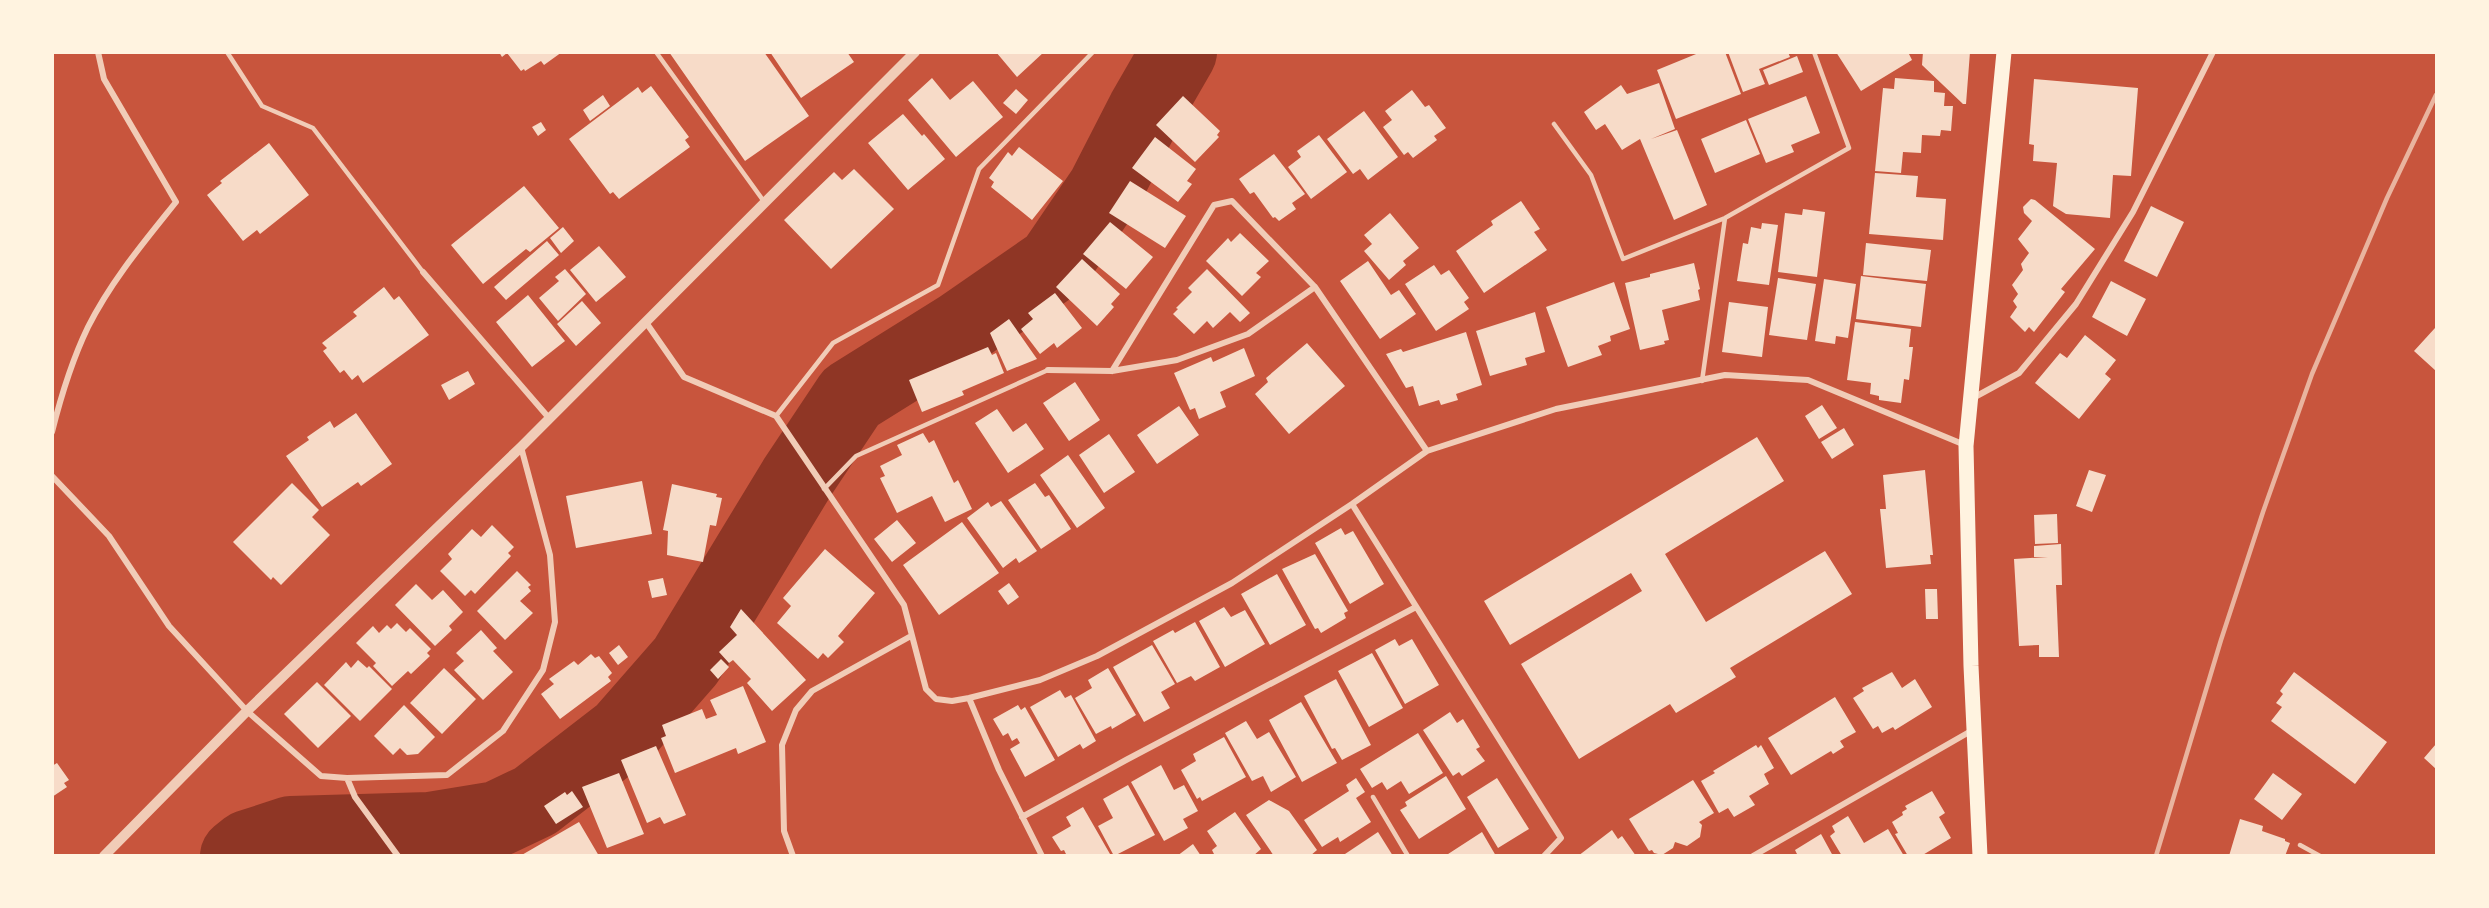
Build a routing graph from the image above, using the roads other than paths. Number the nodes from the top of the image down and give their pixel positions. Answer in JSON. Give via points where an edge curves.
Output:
{"nodes":[{"id":1,"x":98,"y":52,"type":"edge"},
{"id":2,"x":227,"y":52,"type":"edge"},
{"id":3,"x":656,"y":52,"type":"edge"},
{"id":4,"x":915,"y":52,"type":"edge"},
{"id":5,"x":1093,"y":52,"type":"edge"},
{"id":6,"x":1814,"y":52,"type":"edge"},
{"id":7,"x":2004,"y":52,"type":"edge"},
{"id":8,"x":2213,"y":52,"type":"edge"},
{"id":9,"x":1554,"y":124,"type":"dead end"},
{"id":10,"x":765,"y":203,"type":"junction"},
{"id":11,"x":1725,"y":218,"type":"junction"},
{"id":12,"x":423,"y":272,"type":"joint"},
{"id":13,"x":1315,"y":287,"type":"junction"},
{"id":14,"x":645,"y":321,"type":"junction"},
{"id":15,"x":1048,"y":370,"type":"joint"},
{"id":16,"x":1112,"y":371,"type":"junction"},
{"id":17,"x":1702,"y":381,"type":"junction"},
{"id":18,"x":1971,"y":399,"type":"junction"},
{"id":19,"x":776,"y":416,"type":"junction"},
{"id":20,"x":549,"y":418,"type":"junction"},
{"id":21,"x":52,"y":432,"type":"edge"},
{"id":22,"x":1966,"y":446,"type":"junction"},
{"id":23,"x":520,"y":447,"type":"junction"},
{"id":24,"x":1427,"y":452,"type":"junction"},
{"id":25,"x":52,"y":476,"type":"edge"},
{"id":26,"x":824,"y":489,"type":"junction"},
{"id":27,"x":1352,"y":504,"type":"junction"},
{"id":28,"x":1416,"y":608,"type":"junction"},
{"id":29,"x":911,"y":636,"type":"junction"},
{"id":30,"x":969,"y":698,"type":"junction"},
{"id":31,"x":247,"y":711,"type":"junction"},
{"id":32,"x":1974,"y":730,"type":"junction"},
{"id":33,"x":347,"y":778,"type":"junction"},
{"id":34,"x":1373,"y":797,"type":"dead end"},
{"id":35,"x":1022,"y":817,"type":"junction"},
{"id":36,"x":2300,"y":845,"type":"dead end"},
{"id":37,"x":104,"y":855,"type":"edge"},
{"id":38,"x":398,"y":855,"type":"edge"},
{"id":39,"x":793,"y":855,"type":"edge"},
{"id":40,"x":1042,"y":855,"type":"edge"},
{"id":41,"x":1408,"y":855,"type":"edge"},
{"id":42,"x":1544,"y":855,"type":"edge"},
{"id":43,"x":1753,"y":855,"type":"edge"},
{"id":44,"x":1980,"y":855,"type":"edge"},
{"id":45,"x":2320,"y":855,"type":"edge"}],
"edges":[{"from":1,"to":21,"type":"street","via":[[104,79],[176,202],[127,262],[88,326],[64,386]]},
{"from":2,"to":12,"type":"lane","via":[[262,106],[313,128]]},
{"from":3,"to":10,"type":"lane"},
{"from":4,"to":10,"type":"street"},
{"from":5,"to":19,"type":"lane","via":[[979,169],[938,285],[833,343]]},
{"from":6,"to":11,"type":"lane","via":[[1849,148]]},
{"from":7,"to":18,"type":"main road"},
{"from":8,"to":18,"type":"street","via":[[2133,212],[2076,304],[2019,373]]},
{"from":9,"to":11,"type":"lane","via":[[1591,175],[1623,259]]},
{"from":10,"to":14,"type":"street"},
{"from":11,"to":17,"type":"lane"},
{"from":12,"to":20,"type":"street"},
{"from":13,"to":16,"type":"street","via":[[1248,334],[1178,360]]},
{"from":13,"to":16,"type":"street","via":[[1232,201],[1214,205]]},
{"from":13,"to":24,"type":"street"},
{"from":14,"to":19,"type":"street","via":[[684,377]]},
{"from":14,"to":20,"type":"street"},
{"from":15,"to":16,"type":"street"},
{"from":15,"to":26,"type":"lane","via":[[856,456]]},
{"from":17,"to":22,"type":"street","via":[[1725,375],[1808,380]]},
{"from":17,"to":24,"type":"street","via":[[1556,409]]},
{"from":18,"to":22,"type":"main road"},
{"from":19,"to":26,"type":"street"},
{"from":20,"to":23,"type":"street"},
{"from":22,"to":32,"type":"main road"},
{"from":23,"to":31,"type":"street"},
{"from":23,"to":33,"type":"street","via":[[550,555],[555,622],[543,670],[503,731],[447,775]]},
{"from":24,"to":27,"type":"street"},
{"from":25,"to":31,"type":"street","via":[[109,536],[169,626]]},
{"from":26,"to":29,"type":"street","via":[[904,605]]},
{"from":27,"to":28,"type":"street"},
{"from":27,"to":30,"type":"street","via":[[1232,583],[1097,656],[1040,680]]},
{"from":28,"to":35,"type":"street"},
{"from":28,"to":42,"type":"street","via":[[1561,838]]},
{"from":29,"to":30,"type":"street","via":[[926,689],[936,699]]},
{"from":29,"to":39,"type":"street","via":[[812,691],[796,710],[782,745],[784,831]]},
{"from":30,"to":35,"type":"street"},
{"from":31,"to":33,"type":"street","via":[[321,776]]},
{"from":31,"to":37,"type":"street"},
{"from":32,"to":43,"type":"street"},
{"from":32,"to":44,"type":"main road"},
{"from":33,"to":38,"type":"street","via":[[355,797]]},
{"from":34,"to":41,"type":"lane"},
{"from":35,"to":40,"type":"street"},
{"from":36,"to":45,"type":"lane"}]}
